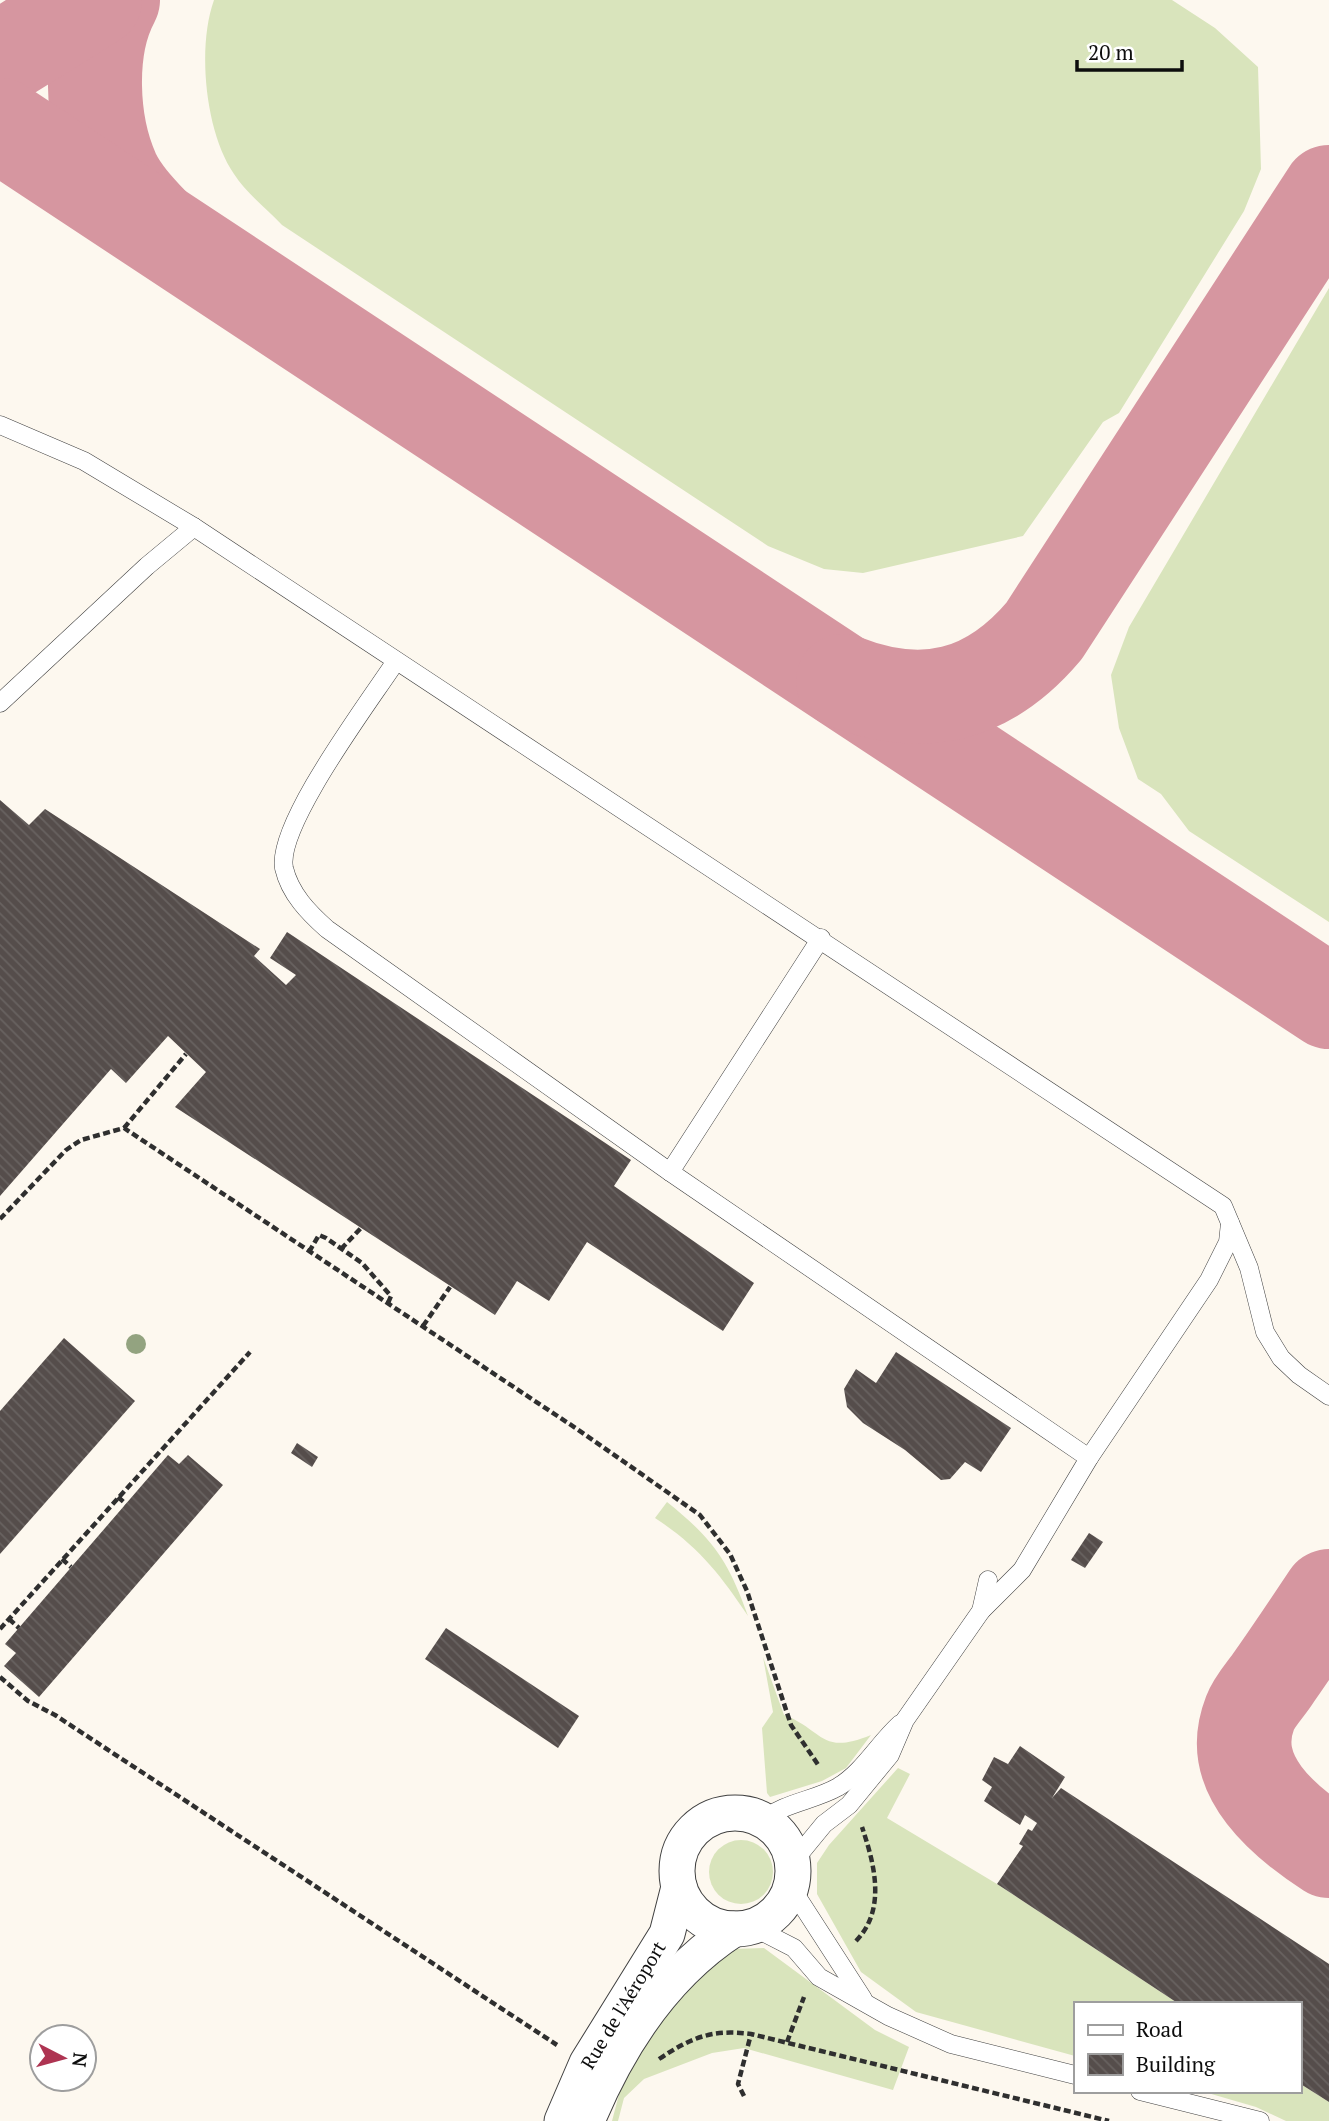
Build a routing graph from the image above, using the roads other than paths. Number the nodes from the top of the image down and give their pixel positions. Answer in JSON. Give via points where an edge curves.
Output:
{"nodes":[{"id":1,"x":0,"y":425,"type":"edge"},
{"id":2,"x":194,"y":527,"type":"junction"},
{"id":3,"x":396,"y":661,"type":"junction"},
{"id":4,"x":0,"y":703,"type":"edge"},
{"id":5,"x":821,"y":938,"type":"junction"},
{"id":6,"x":670,"y":1172,"type":"junction"},
{"id":7,"x":1230,"y":1223,"type":"junction"},
{"id":8,"x":1329,"y":1396,"type":"edge"},
{"id":9,"x":1089,"y":1458,"type":"junction"},
{"id":10,"x":988,"y":1580,"type":"dead end"},
{"id":11,"x":981,"y":1611,"type":"junction"},
{"id":12,"x":905,"y":1720,"type":"junction"},
{"id":13,"x":763,"y":1820,"type":"junction"},
{"id":14,"x":791,"y":1874,"type":"junction"},
{"id":15,"x":679,"y":1887,"type":"junction"},
{"id":16,"x":743,"y":1927,"type":"junction"},
{"id":17,"x":865,"y":2002,"type":"junction"},
{"id":18,"x":1074,"y":2075,"type":"edge"},
{"id":19,"x":1148,"y":2093,"type":"edge"},
{"id":20,"x":583,"y":2118,"type":"edge"},
{"id":21,"x":1260,"y":2121,"type":"edge"}],
"edges":[{"from":1,"to":2,"type":"lane","via":[[84,461]]},
{"from":2,"to":3,"type":"lane"},
{"from":2,"to":4,"type":"lane"},
{"from":3,"to":5,"type":"lane"},
{"from":3,"to":6,"type":"lane","via":[[302,806],[287,837],[284,868],[301,905],[327,929]]},
{"from":5,"to":6,"type":"lane"},
{"from":5,"to":7,"type":"lane","via":[[1223,1206]]},
{"from":6,"to":9,"type":"lane"},
{"from":7,"to":8,"type":"lane","via":[[1249,1268],[1265,1332],[1281,1358]]},
{"from":7,"to":9,"type":"lane","via":[[1228,1242],[1209,1280]]},
{"from":9,"to":11,"type":"lane","via":[[1022,1570]]},
{"from":10,"to":11,"type":"lane"},
{"from":11,"to":12,"type":"lane"},
{"from":12,"to":13,"type":"lane","via":[[878,1744],[858,1772],[836,1788],[778,1808]]},
{"from":12,"to":14,"type":"lane","via":[[890,1755],[849,1805],[824,1824]]},
{"from":13,"to":14,"type":"street","via":[[786,1842]]},
{"from":13,"to":15,"type":"street","name":"Rue de l'Aéroport","via":[[732,1813],[700,1825],[680,1853]]},
{"from":14,"to":16,"type":"street","name":"Rue de l'Aéroport","via":[[772,1915]]},
{"from":14,"to":17,"type":"lane"},
{"from":15,"to":16,"type":"street","via":[[696,1913],[713,1925]]},
{"from":15,"to":20,"type":"street","name":"Rue de l'Aéroport","via":[[667,1934],[587,2063]]},
{"from":16,"to":17,"type":"lane","via":[[794,1948],[819,1977]]},
{"from":16,"to":20,"type":"street","name":"Rue de l'Aéroport","via":[[713,1942],[640,2018]]},
{"from":17,"to":18,"type":"lane","via":[[951,2044]]},
{"from":19,"to":21,"type":"lane"}]}
